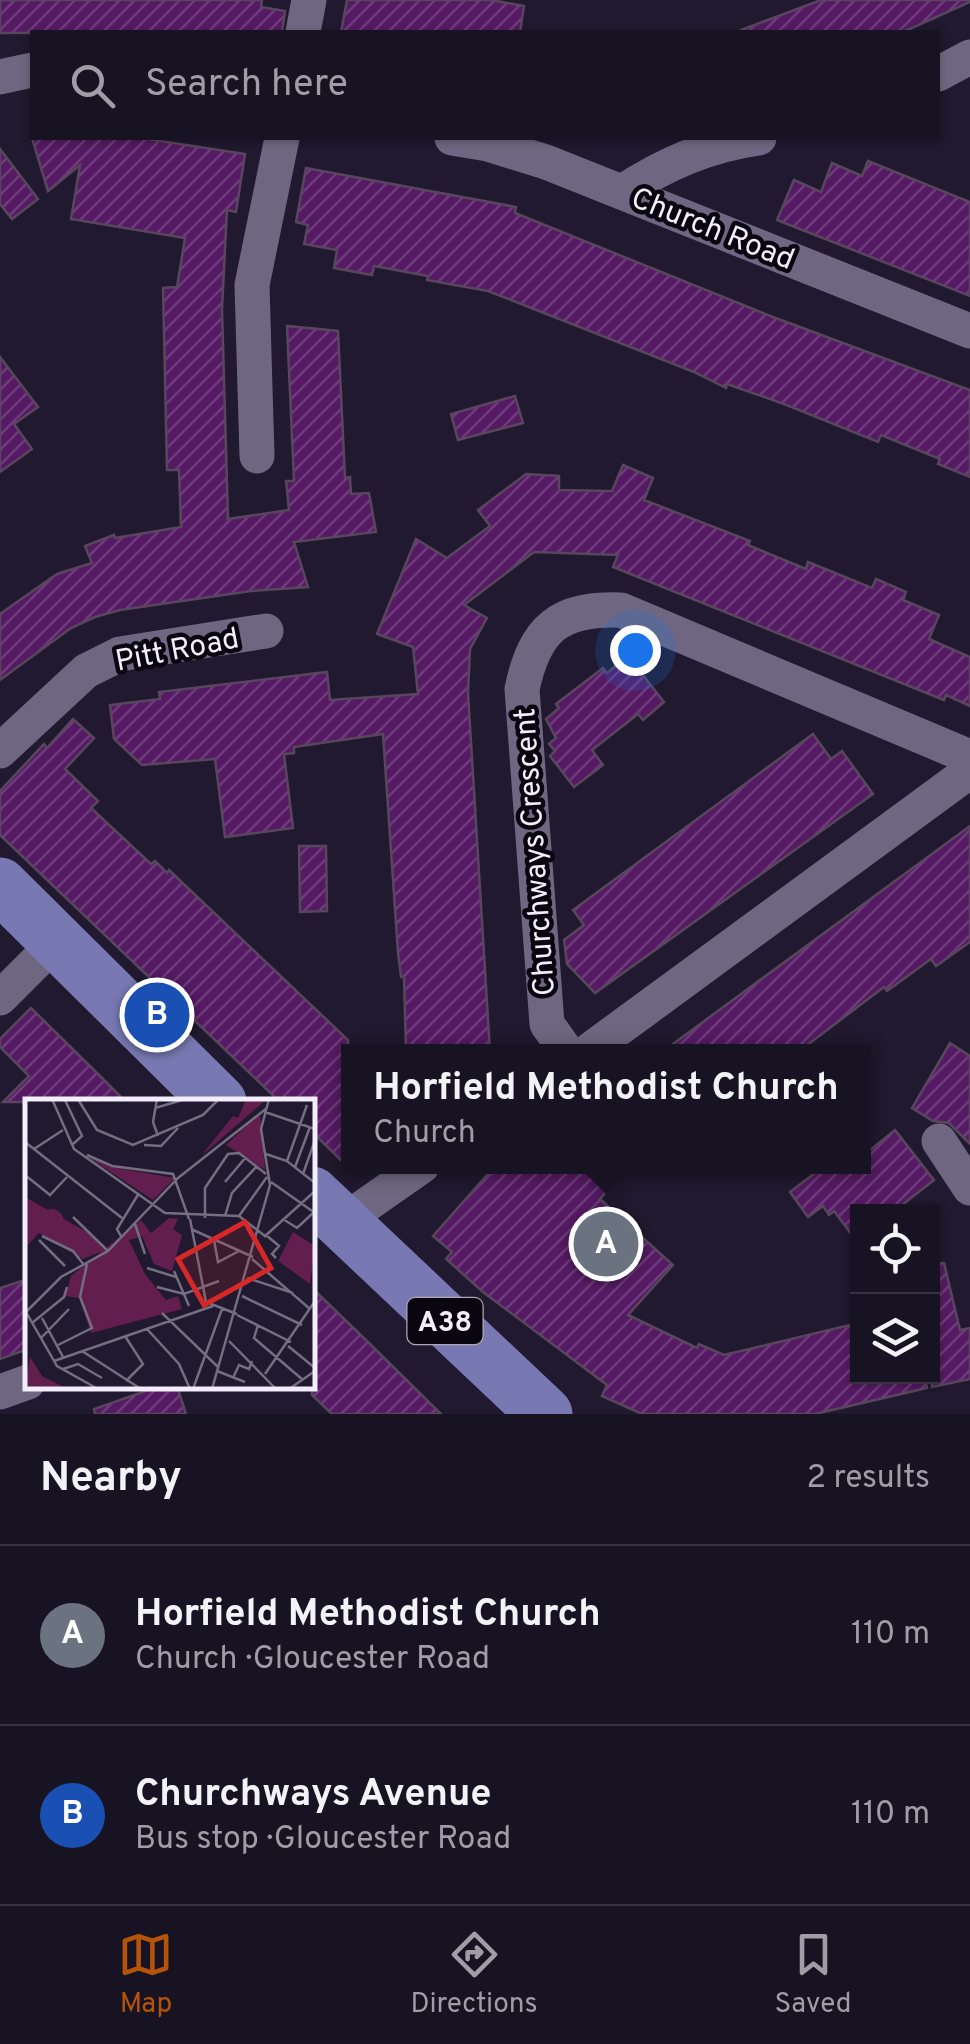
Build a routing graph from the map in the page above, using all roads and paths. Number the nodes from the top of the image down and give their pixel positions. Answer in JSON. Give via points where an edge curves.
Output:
{"nodes":[{"id":1,"x":309,"y":0,"type":"edge"},
{"id":2,"x":303,"y":30,"type":"edge"},
{"id":3,"x":970,"y":56,"type":"edge"},
{"id":4,"x":30,"y":70,"type":"edge"},
{"id":5,"x":940,"y":73,"type":"edge"},
{"id":6,"x":0,"y":77,"type":"edge"},
{"id":7,"x":282,"y":140,"type":"edge"},
{"id":8,"x":464,"y":140,"type":"edge"},
{"id":9,"x":740,"y":140,"type":"edge"},
{"id":10,"x":622,"y":192,"type":"junction"},
{"id":11,"x":970,"y":331,"type":"edge"},
{"id":12,"x":258,"y":456,"type":"dead end"},
{"id":13,"x":266,"y":632,"type":"dead end"},
{"id":14,"x":0,"y":751,"type":"edge"},
{"id":15,"x":970,"y":756,"type":"edge"},
{"id":16,"x":970,"y":771,"type":"edge"},
{"id":17,"x":0,"y":885,"type":"edge"},
{"id":18,"x":57,"y":940,"type":"junction"},
{"id":19,"x":0,"y":998,"type":"edge"},
{"id":20,"x":561,"y":1044,"type":"edge"},
{"id":21,"x":598,"y":1044,"type":"edge"},
{"id":22,"x":216,"y":1099,"type":"edge"},
{"id":23,"x":939,"y":1142,"type":"dead end"},
{"id":24,"x":404,"y":1174,"type":"edge"},
{"id":25,"x":970,"y":1188,"type":"edge"},
{"id":26,"x":327,"y":1208,"type":"edge"},
{"id":27,"x":25,"y":1383,"type":"edge"},
{"id":28,"x":0,"y":1392,"type":"edge"},
{"id":29,"x":545,"y":1414,"type":"edge"}],
"edges":[{"from":1,"to":2,"type":"street"},
{"from":3,"to":5,"type":"street"},
{"from":4,"to":6,"type":"street"},
{"from":7,"to":12,"type":"street","via":[[252,286]]},
{"from":8,"to":10,"type":"street","name":"Church Road"},
{"from":9,"to":10,"type":"street","via":[[662,166]]},
{"from":10,"to":11,"type":"street","name":"Church Road"},
{"from":13,"to":14,"type":"street","name":"Pitt Road","via":[[120,654],[86,672]]},
{"from":15,"to":20,"type":"street","name":"Churchways Crescent","via":[[622,610],[589,609],[562,620],[528,659],[522,689],[547,1024]]},
{"from":16,"to":21,"type":"street"},
{"from":17,"to":18,"type":"main road"},
{"from":18,"to":19,"type":"street"},
{"from":18,"to":22,"type":"main road"},
{"from":23,"to":25,"type":"street"},
{"from":24,"to":26,"type":"street"},
{"from":26,"to":29,"type":"main road","number":"A38"},
{"from":27,"to":28,"type":"street"}]}
